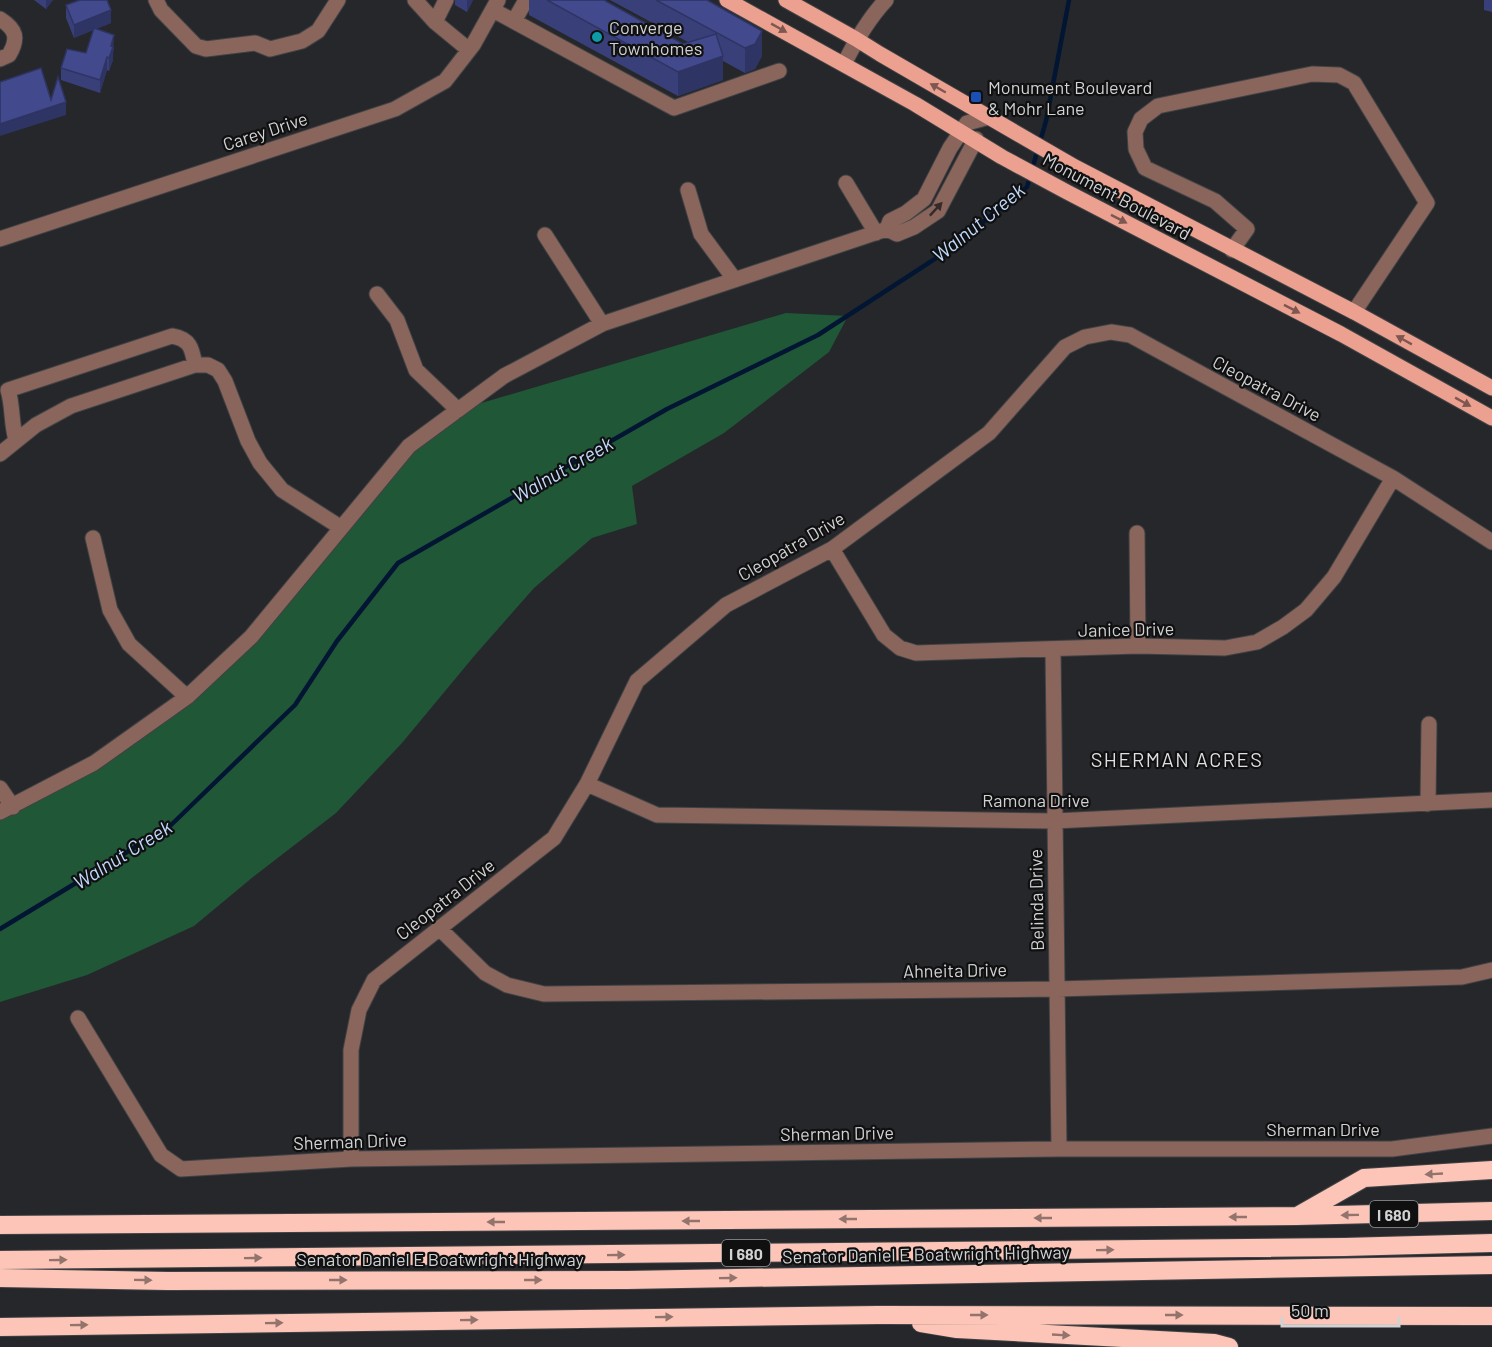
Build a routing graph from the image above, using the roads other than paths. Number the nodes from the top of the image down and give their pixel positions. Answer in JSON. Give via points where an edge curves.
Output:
{"nodes":[{"id":1,"x":156,"y":0,"type":"edge"},
{"id":2,"x":339,"y":0,"type":"edge"},
{"id":3,"x":415,"y":0,"type":"edge"},
{"id":4,"x":446,"y":0,"type":"edge"},
{"id":5,"x":526,"y":0,"type":"edge"},
{"id":6,"x":727,"y":0,"type":"edge"},
{"id":7,"x":786,"y":0,"type":"edge"},
{"id":8,"x":886,"y":0,"type":"edge"},
{"id":9,"x":496,"y":5,"type":"edge"},
{"id":10,"x":0,"y":19,"type":"edge"},
{"id":11,"x":514,"y":21,"type":"junction"},
{"id":12,"x":435,"y":22,"type":"junction"},
{"id":13,"x":856,"y":39,"type":"junction"},
{"id":14,"x":470,"y":50,"type":"junction"},
{"id":15,"x":0,"y":59,"type":"edge"},
{"id":16,"x":844,"y":64,"type":"junction"},
{"id":17,"x":779,"y":71,"type":"dead end"},
{"id":18,"x":989,"y":117,"type":"junction"},
{"id":19,"x":961,"y":132,"type":"junction"},
{"id":20,"x":976,"y":140,"type":"junction"},
{"id":21,"x":846,"y":183,"type":"dead end"},
{"id":22,"x":688,"y":190,"type":"dead end"},
{"id":23,"x":881,"y":231,"type":"junction"},
{"id":24,"x":545,"y":235,"type":"dead end"},
{"id":25,"x":0,"y":239,"type":"edge"},
{"id":26,"x":1232,"y":250,"type":"junction"},
{"id":27,"x":735,"y":280,"type":"junction"},
{"id":28,"x":377,"y":294,"type":"dead end"},
{"id":29,"x":1354,"y":312,"type":"junction"},
{"id":30,"x":602,"y":324,"type":"junction"},
{"id":31,"x":195,"y":365,"type":"junction"},
{"id":32,"x":1492,"y":388,"type":"edge"},
{"id":33,"x":4,"y":391,"type":"edge"},
{"id":34,"x":458,"y":410,"type":"junction"},
{"id":35,"x":1492,"y":418,"type":"edge"},
{"id":36,"x":16,"y":441,"type":"junction"},
{"id":37,"x":0,"y":454,"type":"edge"},
{"id":38,"x":1393,"y":478,"type":"junction"},
{"id":39,"x":340,"y":527,"type":"junction"},
{"id":40,"x":1137,"y":533,"type":"dead end"},
{"id":41,"x":93,"y":538,"type":"dead end"},
{"id":42,"x":1492,"y":542,"type":"edge"},
{"id":43,"x":832,"y":549,"type":"junction"},
{"id":44,"x":1138,"y":646,"type":"junction"},
{"id":45,"x":1053,"y":650,"type":"junction"},
{"id":46,"x":187,"y":697,"type":"junction"},
{"id":47,"x":1429,"y":724,"type":"dead end"},
{"id":48,"x":587,"y":784,"type":"junction"},
{"id":49,"x":0,"y":788,"type":"edge"},
{"id":50,"x":1492,"y":800,"type":"edge"},
{"id":51,"x":1428,"y":804,"type":"junction"},
{"id":52,"x":6,"y":810,"type":"edge"},
{"id":53,"x":1054,"y":821,"type":"junction"},
{"id":54,"x":440,"y":929,"type":"junction"},
{"id":55,"x":1492,"y":970,"type":"edge"},
{"id":56,"x":1057,"y":989,"type":"junction"},
{"id":57,"x":78,"y":1018,"type":"dead end"},
{"id":58,"x":1492,"y":1136,"type":"edge"},
{"id":59,"x":1059,"y":1149,"type":"junction"},
{"id":60,"x":351,"y":1159,"type":"junction"},
{"id":61,"x":1492,"y":1170,"type":"edge"},
{"id":62,"x":1492,"y":1211,"type":"edge"},
{"id":63,"x":1297,"y":1216,"type":"junction"},
{"id":64,"x":0,"y":1225,"type":"edge"},
{"id":65,"x":1492,"y":1243,"type":"edge"},
{"id":66,"x":0,"y":1260,"type":"edge"},
{"id":67,"x":1492,"y":1265,"type":"edge"},
{"id":68,"x":0,"y":1278,"type":"edge"},
{"id":69,"x":878,"y":1314,"type":"junction"},
{"id":70,"x":1492,"y":1316,"type":"edge"},
{"id":71,"x":0,"y":1326,"type":"edge"},
{"id":72,"x":1229,"y":1347,"type":"edge"}],
"edges":[{"from":1,"to":2,"type":"street","via":[[196,46],[206,49],[255,43],[270,49],[302,41],[318,31]]},
{"from":3,"to":12,"type":"street"},
{"from":4,"to":12,"type":"street"},
{"from":5,"to":11,"type":"street"},
{"from":6,"to":16,"type":"main road","name":"Monument Boulevard","one_way":true},
{"from":7,"to":13,"type":"main road","name":"Monument Boulevard"},
{"from":8,"to":13,"type":"street"},
{"from":9,"to":11,"type":"street"},
{"from":9,"to":14,"type":"street","name":"Carey Drive"},
{"from":10,"to":15,"type":"street","via":[[14,32],[15,40],[9,55]]},
{"from":11,"to":17,"type":"street","via":[[674,108]]},
{"from":12,"to":14,"type":"street"},
{"from":13,"to":16,"type":"street"},
{"from":18,"to":13,"type":"main road","name":"Monument Boulevard","one_way":true},
{"from":14,"to":25,"type":"street","name":"Carey Drive","via":[[445,81],[395,109]]},
{"from":16,"to":19,"type":"main road","name":"Monument Boulevard"},
{"from":18,"to":19,"type":"street","via":[[967,123]]},
{"from":18,"to":26,"type":"main road","name":"Monument Boulevard"},
{"from":19,"to":20,"type":"main road","name":"Monument Boulevard"},
{"from":19,"to":23,"type":"street","via":[[924,199]]},
{"from":23,"to":20,"type":"street","one_way":true,"via":[[897,234],[938,211]]},
{"from":20,"to":35,"type":"main road","name":"Monument Boulevard","one_way":true},
{"from":21,"to":23,"type":"street"},
{"from":22,"to":27,"type":"street","via":[[701,234]]},
{"from":23,"to":27,"type":"street"},
{"from":24,"to":30,"type":"street"},
{"from":26,"to":29,"type":"main road","name":"Monument Boulevard"},
{"from":26,"to":29,"type":"street","via":[[1247,230],[1215,201],[1145,168],[1136,149],[1135,132],[1141,119],[1158,106],[1312,74],[1339,75],[1354,83],[1427,203]]},
{"from":27,"to":30,"type":"street"},
{"from":28,"to":34,"type":"street","via":[[398,320],[416,370]]},
{"from":32,"to":29,"type":"main road","name":"Monument Boulevard","one_way":true},
{"from":30,"to":34,"type":"street","via":[[504,376]]},
{"from":31,"to":33,"type":"street","via":[[188,342],[172,336]]},
{"from":31,"to":36,"type":"street","via":[[71,406]]},
{"from":31,"to":39,"type":"street","via":[[218,370],[248,441],[282,490]]},
{"from":33,"to":36,"type":"street","via":[[11,399]]},
{"from":34,"to":39,"type":"street","via":[[409,446]]},
{"from":36,"to":37,"type":"street"},
{"from":38,"to":42,"type":"street","name":"Cleopatra Drive"},
{"from":38,"to":43,"type":"street","name":"Cleopatra Drive","via":[[1130,335],[1111,332],[1085,337],[1065,347],[989,433]]},
{"from":38,"to":44,"type":"street","name":"Janice Drive","via":[[1334,577],[1306,610],[1284,627],[1257,642],[1225,648]]},
{"from":39,"to":46,"type":"street","via":[[251,637]]},
{"from":40,"to":44,"type":"street"},
{"from":41,"to":46,"type":"street","via":[[110,610],[129,644]]},
{"from":43,"to":45,"type":"street","name":"Janice Drive","via":[[884,635],[900,648],[916,653]]},
{"from":43,"to":48,"type":"street","name":"Cleopatra Drive","via":[[726,605],[637,681]]},
{"from":44,"to":45,"type":"street","name":"Janice Drive"},
{"from":45,"to":53,"type":"street","name":"Belinda Drive"},
{"from":46,"to":52,"type":"street","via":[[94,763]]},
{"from":47,"to":51,"type":"street"},
{"from":48,"to":53,"type":"street","name":"Ramona Drive","via":[[657,815]]},
{"from":48,"to":54,"type":"street","name":"Cleopatra Drive","via":[[555,838]]},
{"from":49,"to":52,"type":"street"},
{"from":50,"to":51,"type":"street","name":"Ramona Drive"},
{"from":51,"to":53,"type":"street","name":"Ramona Drive"},
{"from":53,"to":56,"type":"street","name":"Belinda Drive"},
{"from":54,"to":56,"type":"street","name":"Ahneita Drive","via":[[485,973],[507,986],[544,994]]},
{"from":54,"to":60,"type":"street","name":"Cleopatra Drive","via":[[374,980],[359,1010],[351,1050]]},
{"from":55,"to":56,"type":"street","name":"Ahneita Drive","via":[[1462,977]]},
{"from":56,"to":59,"type":"street","name":"Belinda Drive"},
{"from":57,"to":60,"type":"street","name":"Sherman Drive","via":[[161,1155],[181,1169]]},
{"from":58,"to":59,"type":"street","name":"Sherman Drive","via":[[1392,1149]]},
{"from":59,"to":60,"type":"street","name":"Sherman Drive"},
{"from":61,"to":63,"type":"highway","one_way":true,"via":[[1364,1178]]},
{"from":62,"to":63,"type":"highway","name":"Senator Daniel E Boatwright Highway","number":"I 680","one_way":true},
{"from":63,"to":64,"type":"highway","name":"Senator Daniel E Boatwright Highway","number":"I 680","one_way":true},
{"from":66,"to":65,"type":"highway","number":"I 680","one_way":true},
{"from":68,"to":67,"type":"highway","name":"Senator Daniel E Boatwright Highway","number":"I 680","one_way":true,"via":[[627,1280]]},
{"from":69,"to":70,"type":"highway","one_way":true},
{"from":71,"to":69,"type":"highway","one_way":true},
{"from":69,"to":72,"type":"highway","one_way":true,"via":[[957,1329],[1214,1343]]}]}
